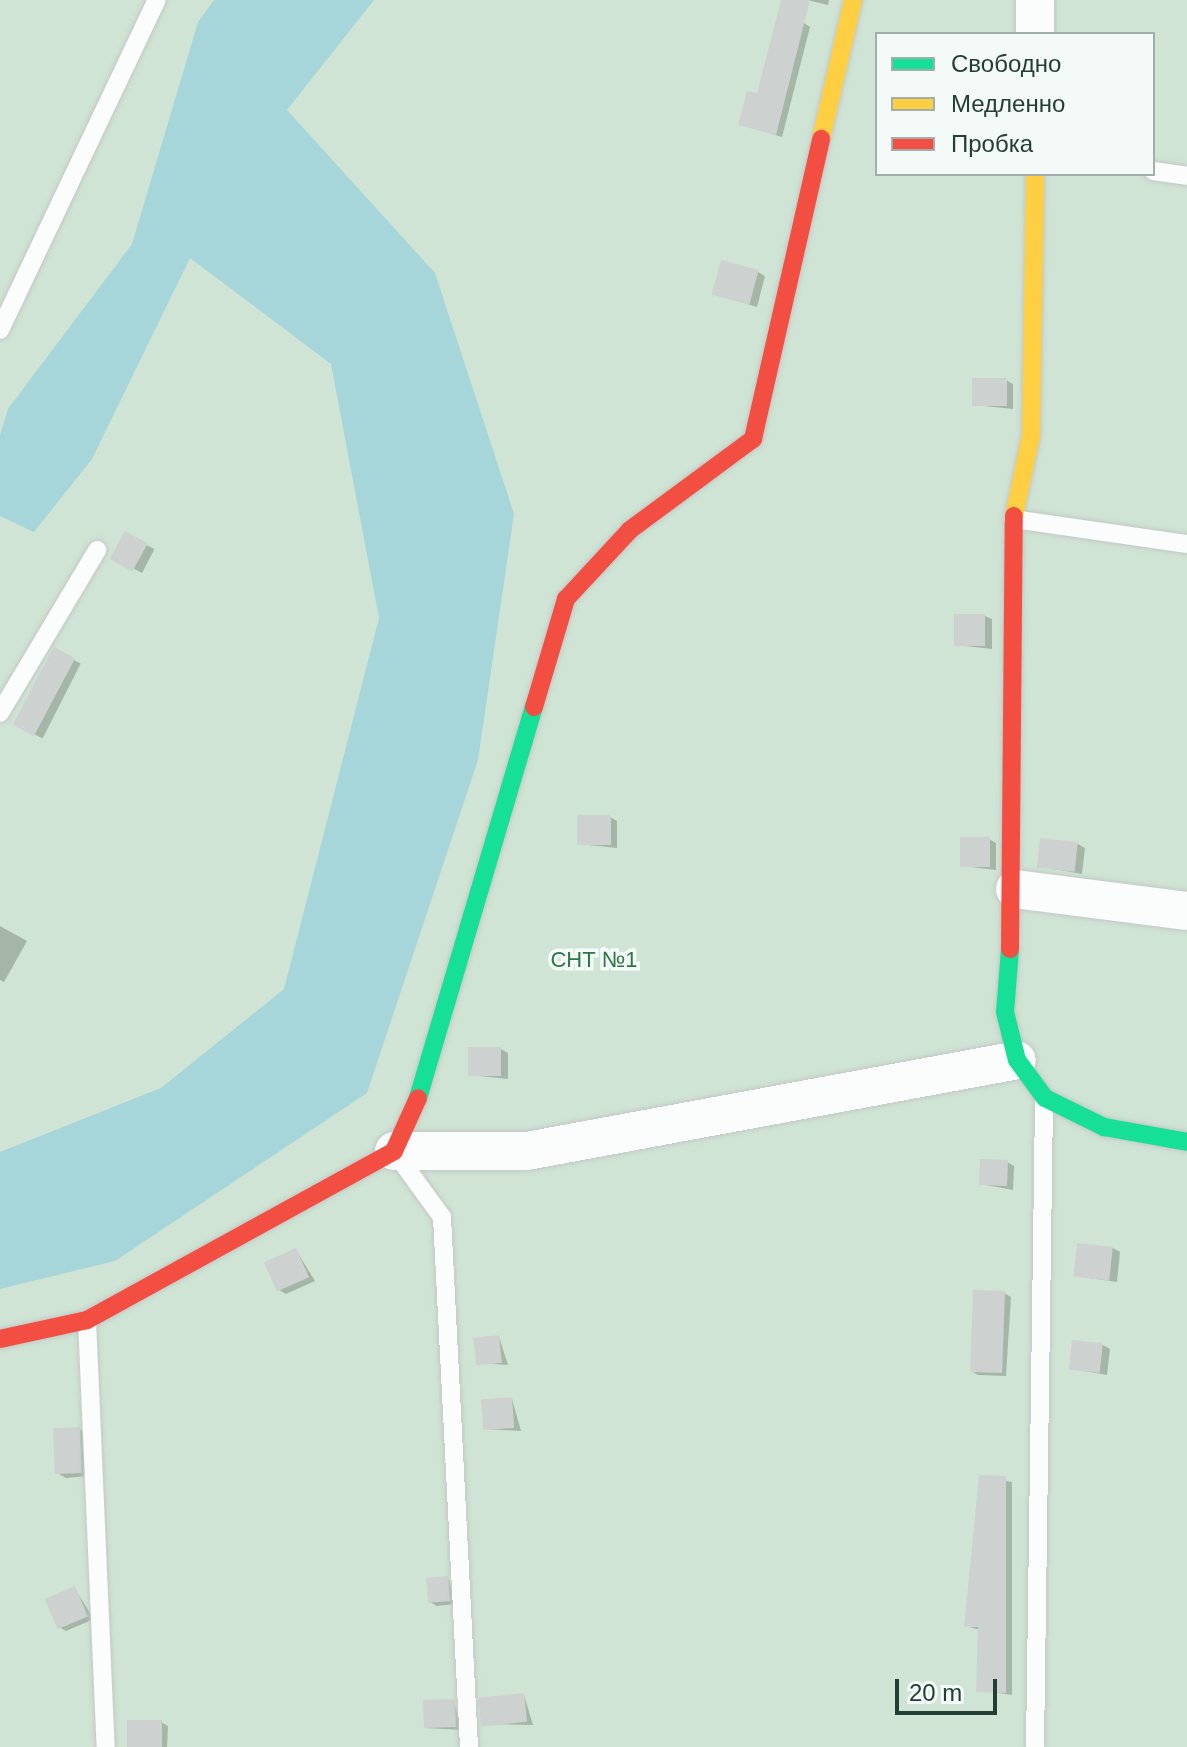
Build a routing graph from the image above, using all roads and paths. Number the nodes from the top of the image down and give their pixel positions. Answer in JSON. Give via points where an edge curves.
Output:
{"nodes":[{"id":1,"x":157,"y":0,"type":"edge"},
{"id":2,"x":853,"y":0,"type":"edge"},
{"id":3,"x":1035,"y":0,"type":"edge"},
{"id":4,"x":1035,"y":32,"type":"edge"},
{"id":5,"x":1155,"y":171,"type":"edge"},
{"id":6,"x":1035,"y":176,"type":"edge"},
{"id":7,"x":1187,"y":176,"type":"edge"},
{"id":8,"x":0,"y":330,"type":"edge"},
{"id":9,"x":1013,"y":519,"type":"junction"},
{"id":10,"x":1187,"y":544,"type":"edge"},
{"id":11,"x":97,"y":550,"type":"dead end"},
{"id":12,"x":0,"y":713,"type":"edge"},
{"id":13,"x":1015,"y":889,"type":"junction"},
{"id":14,"x":1187,"y":911,"type":"edge"},
{"id":15,"x":1017,"y":1060,"type":"junction"},
{"id":16,"x":1045,"y":1098,"type":"junction"},
{"id":17,"x":1187,"y":1142,"type":"edge"},
{"id":18,"x":394,"y":1151,"type":"junction"},
{"id":19,"x":87,"y":1320,"type":"junction"},
{"id":20,"x":0,"y":1339,"type":"edge"},
{"id":21,"x":106,"y":1747,"type":"edge"},
{"id":22,"x":469,"y":1747,"type":"edge"},
{"id":23,"x":1035,"y":1747,"type":"edge"}],
"edges":[{"from":1,"to":8,"type":"lane"},
{"from":2,"to":18,"type":"street","via":[[753,439],[630,530],[566,599],[415,1106]]},
{"from":3,"to":4,"type":"street"},
{"from":5,"to":7,"type":"lane"},
{"from":6,"to":9,"type":"street","via":[[1031,435]]},
{"from":9,"to":10,"type":"lane"},
{"from":9,"to":13,"type":"street"},
{"from":11,"to":12,"type":"lane"},
{"from":13,"to":14,"type":"street"},
{"from":13,"to":15,"type":"street","via":[[1005,1012]]},
{"from":15,"to":16,"type":"street"},
{"from":15,"to":18,"type":"street","via":[[527,1151]]},
{"from":16,"to":17,"type":"street","via":[[1104,1127]]},
{"from":16,"to":23,"type":"lane"},
{"from":18,"to":19,"type":"street"},
{"from":18,"to":22,"type":"lane","via":[[442,1217]]},
{"from":19,"to":20,"type":"street"},
{"from":19,"to":21,"type":"lane"}]}
